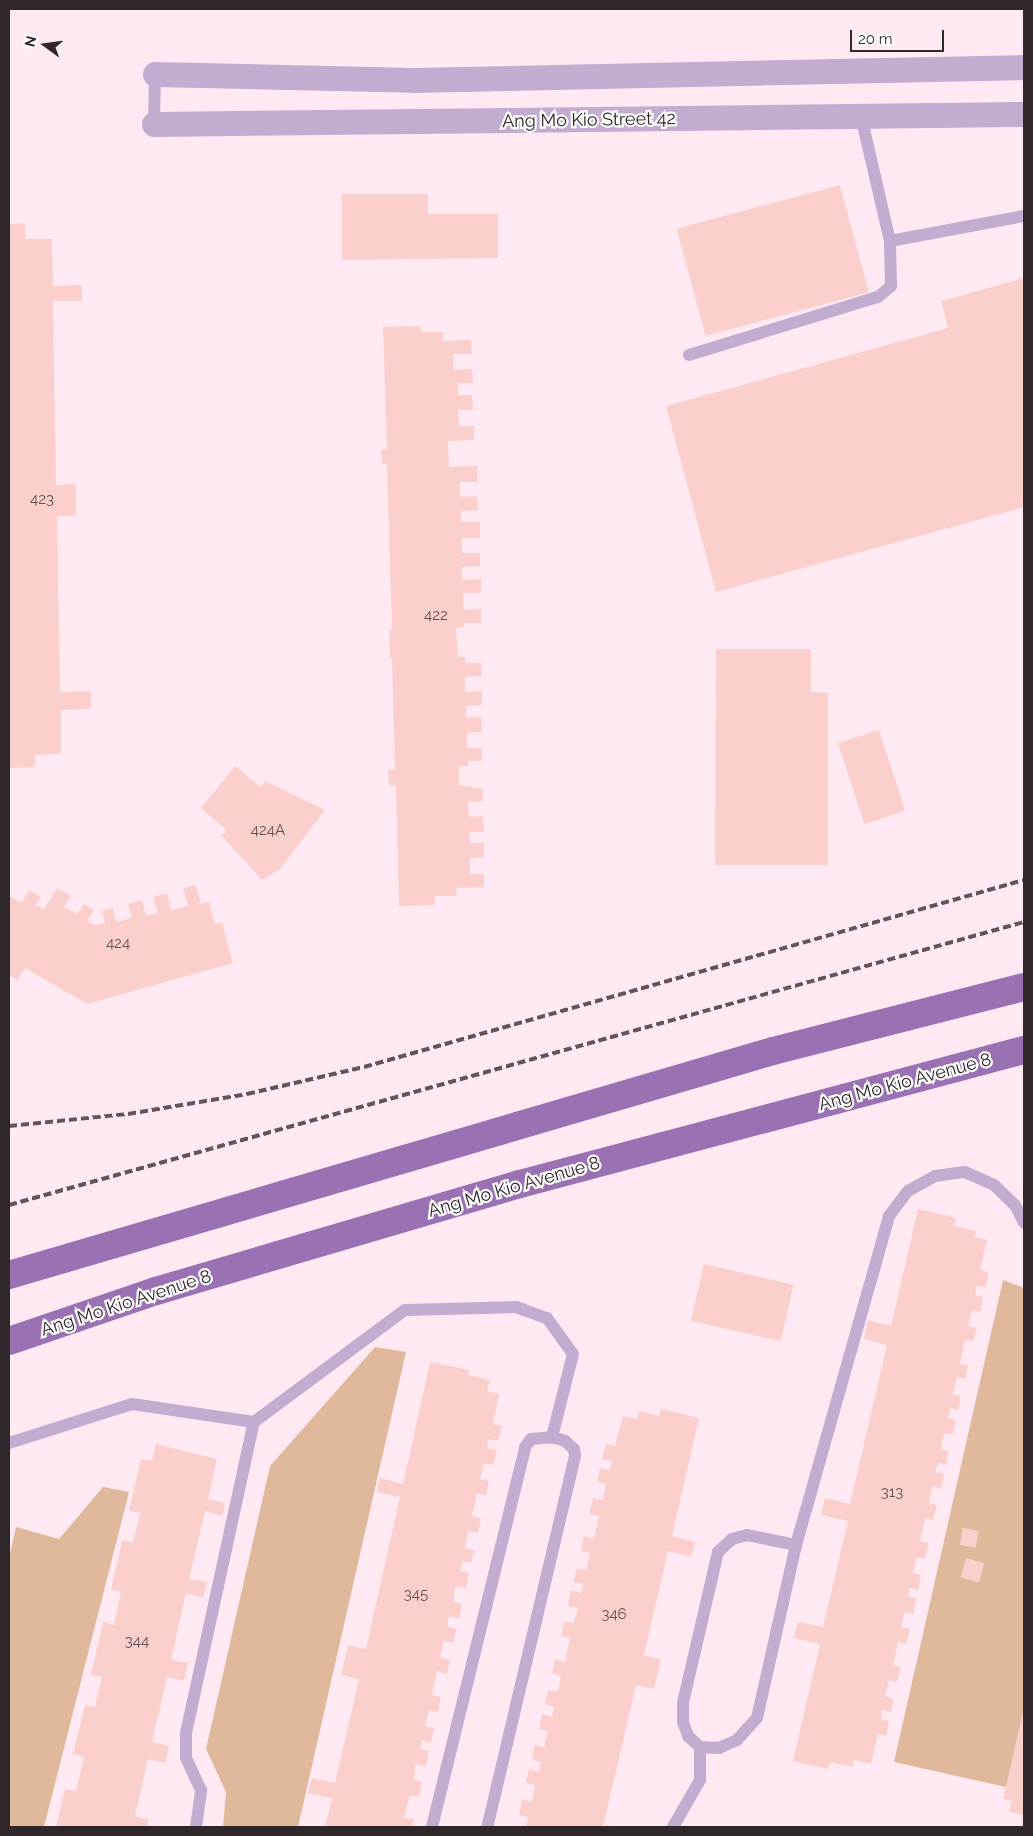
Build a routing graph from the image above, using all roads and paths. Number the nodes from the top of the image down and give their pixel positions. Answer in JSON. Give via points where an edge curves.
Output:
{"nodes":[{"id":1,"x":1024,"y":67,"type":"edge"},
{"id":2,"x":155,"y":74,"type":"joint"},
{"id":3,"x":1024,"y":114,"type":"edge"},
{"id":4,"x":861,"y":116,"type":"junction"},
{"id":5,"x":154,"y":124,"type":"joint"},
{"id":6,"x":1024,"y":216,"type":"edge"},
{"id":7,"x":890,"y":241,"type":"junction"},
{"id":8,"x":689,"y":355,"type":"dead end"},
{"id":9,"x":1024,"y":987,"type":"edge"},
{"id":10,"x":1024,"y":1050,"type":"edge"},
{"id":11,"x":1024,"y":1224,"type":"edge"},
{"id":12,"x":9,"y":1274,"type":"edge"},
{"id":13,"x":9,"y":1341,"type":"edge"},
{"id":14,"x":254,"y":1422,"type":"junction"},
{"id":15,"x":552,"y":1437,"type":"junction"},
{"id":16,"x":9,"y":1443,"type":"edge"},
{"id":17,"x":796,"y":1545,"type":"junction"},
{"id":18,"x":700,"y":1747,"type":"junction"},
{"id":19,"x":196,"y":1827,"type":"edge"},
{"id":20,"x":432,"y":1827,"type":"edge"},
{"id":21,"x":487,"y":1827,"type":"edge"},
{"id":22,"x":673,"y":1827,"type":"edge"}],
"edges":[{"from":1,"to":2,"type":"street","via":[[424,80]]},
{"from":2,"to":5,"type":"lane"},
{"from":3,"to":4,"type":"street","name":"Ang Mo Kio Street 42"},
{"from":4,"to":5,"type":"street","name":"Ang Mo Kio Street 42"},
{"from":4,"to":7,"type":"lane"},
{"from":6,"to":7,"type":"lane"},
{"from":7,"to":8,"type":"lane","via":[[891,286],[878,298]]},
{"from":9,"to":12,"type":"main road","via":[[773,1051]]},
{"from":10,"to":13,"type":"main road","name":"Ang Mo Kio Avenue 8","via":[[520,1184],[156,1291]]},
{"from":11,"to":17,"type":"lane","via":[[1015,1205],[994,1185],[965,1172],[935,1176],[908,1191],[889,1216]]},
{"from":14,"to":15,"type":"lane","via":[[405,1310],[516,1307],[547,1318],[573,1354]]},
{"from":14,"to":16,"type":"lane","via":[[132,1404]]},
{"from":14,"to":19,"type":"lane","via":[[186,1733],[186,1758],[201,1790]]},
{"from":15,"to":20,"type":"lane","via":[[531,1439],[525,1446]]},
{"from":15,"to":21,"type":"lane","via":[[565,1441],[574,1449],[575,1456]]},
{"from":17,"to":18,"type":"lane","via":[[757,1718],[737,1740],[719,1748]]},
{"from":17,"to":18,"type":"lane","via":[[747,1534],[732,1539],[718,1552],[683,1702],[682,1722],[688,1736]]},
{"from":18,"to":22,"type":"lane","via":[[700,1780]]}]}
